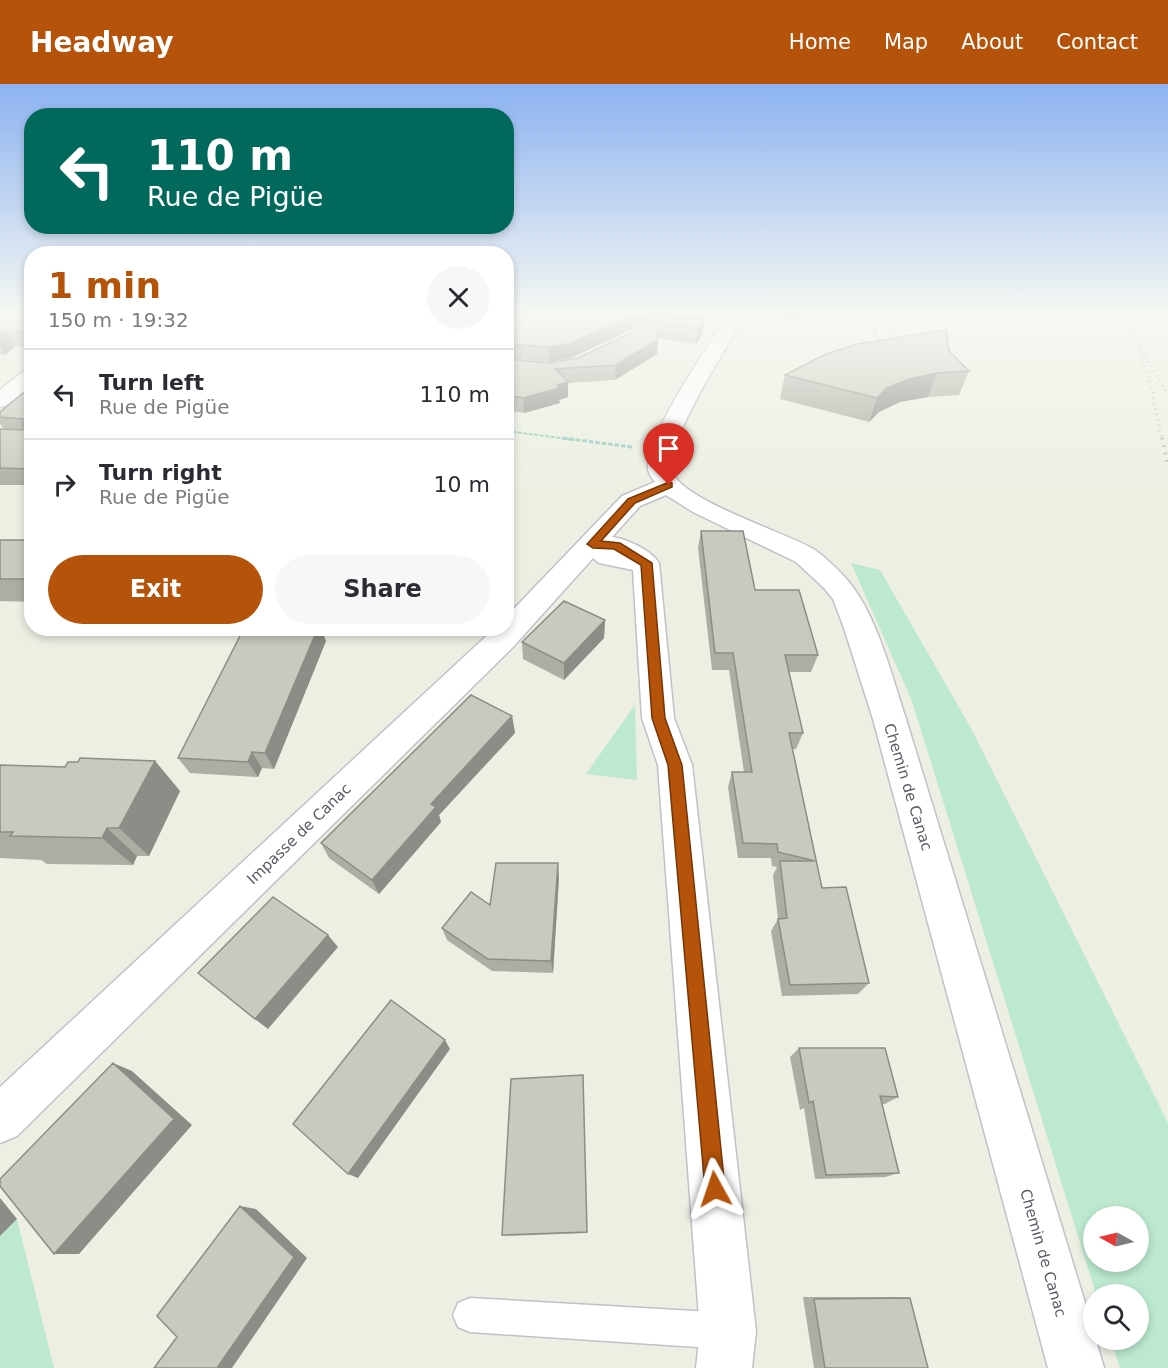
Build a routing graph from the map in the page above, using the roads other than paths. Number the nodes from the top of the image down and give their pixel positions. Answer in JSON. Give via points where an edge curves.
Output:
{"nodes":[{"id":1,"x":700,"y":374,"type":"edge"},
{"id":2,"x":24,"y":381,"type":"edge"},
{"id":3,"x":0,"y":401,"type":"edge"},
{"id":4,"x":666,"y":468,"type":"junction"},
{"id":5,"x":593,"y":544,"type":"junction"},
{"id":6,"x":514,"y":627,"type":"edge"},
{"id":7,"x":506,"y":636,"type":"edge"},
{"id":8,"x":0,"y":1119,"type":"edge"},
{"id":9,"x":470,"y":1315,"type":"dead end"},
{"id":10,"x":726,"y":1349,"type":"edge"},
{"id":11,"x":1076,"y":1368,"type":"edge"}],
"edges":[{"from":1,"to":4,"type":"street","via":[[684,405]]},
{"from":2,"to":3,"type":"street"},
{"from":4,"to":5,"type":"street","name":"Impasse de Canac"},
{"from":4,"to":11,"type":"street","name":"Chemin de Canac","via":[[706,509],[806,556],[845,594],[866,649],[934,873]]},
{"from":5,"to":6,"type":"street","name":"Impasse de Canac"},
{"from":5,"to":10,"type":"street","via":[[608,557],[646,563],[658,718],[675,765]]},
{"from":7,"to":8,"type":"street","name":"Impasse de Canac"},
{"from":9,"to":10,"type":"lane"}]}
